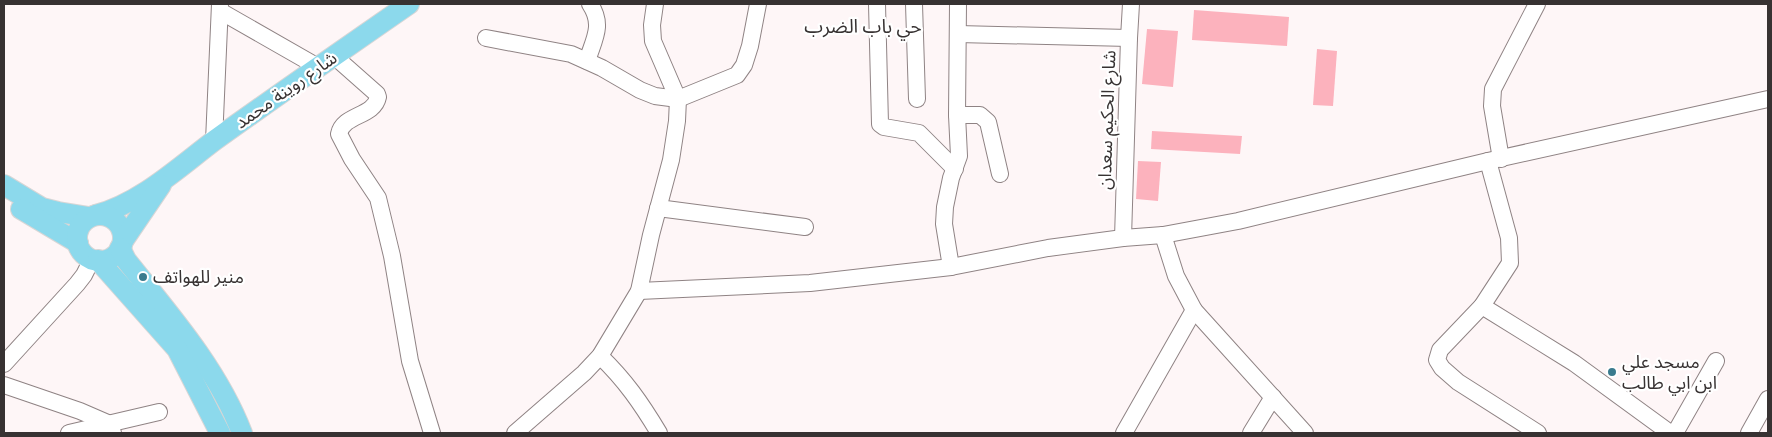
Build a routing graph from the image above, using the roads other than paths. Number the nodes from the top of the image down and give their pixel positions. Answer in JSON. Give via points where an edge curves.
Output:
{"nodes":[{"id":1,"x":409,"y":4,"type":"edge"},
{"id":2,"x":590,"y":4,"type":"edge"},
{"id":3,"x":655,"y":4,"type":"edge"},
{"id":4,"x":758,"y":4,"type":"edge"},
{"id":5,"x":877,"y":4,"type":"edge"},
{"id":6,"x":914,"y":4,"type":"edge"},
{"id":7,"x":958,"y":4,"type":"edge"},
{"id":8,"x":1131,"y":4,"type":"edge"},
{"id":9,"x":1537,"y":4,"type":"edge"},
{"id":10,"x":220,"y":8,"type":"edge"},
{"id":11,"x":958,"y":34,"type":"junction"},
{"id":12,"x":486,"y":38,"type":"dead end"},
{"id":13,"x":1129,"y":38,"type":"junction"},
{"id":14,"x":326,"y":61,"type":"junction"},
{"id":15,"x":587,"y":61,"type":"junction"},
{"id":16,"x":678,"y":99,"type":"junction"},
{"id":17,"x":1768,"y":99,"type":"edge"},
{"id":18,"x":917,"y":100,"type":"dead end"},
{"id":19,"x":957,"y":115,"type":"junction"},
{"id":20,"x":214,"y":141,"type":"junction"},
{"id":21,"x":1494,"y":160,"type":"junction"},
{"id":22,"x":955,"y":170,"type":"junction"},
{"id":23,"x":1000,"y":174,"type":"dead end"},
{"id":24,"x":165,"y":180,"type":"junction"},
{"id":25,"x":4,"y":185,"type":"edge"},
{"id":26,"x":4,"y":200,"type":"edge"},
{"id":27,"x":658,"y":208,"type":"junction"},
{"id":28,"x":93,"y":216,"type":"junction"},
{"id":29,"x":805,"y":227,"type":"dead end"},
{"id":30,"x":1163,"y":235,"type":"junction"},
{"id":31,"x":1123,"y":238,"type":"junction"},
{"id":32,"x":78,"y":243,"type":"junction"},
{"id":33,"x":121,"y":244,"type":"junction"},
{"id":34,"x":95,"y":260,"type":"junction"},
{"id":35,"x":951,"y":267,"type":"junction"},
{"id":36,"x":639,"y":291,"type":"junction"},
{"id":37,"x":1482,"y":306,"type":"junction"},
{"id":38,"x":1194,"y":310,"type":"junction"},
{"id":39,"x":600,"y":356,"type":"junction"},
{"id":40,"x":1716,"y":361,"type":"dead end"},
{"id":41,"x":4,"y":364,"type":"edge"},
{"id":42,"x":4,"y":385,"type":"edge"},
{"id":43,"x":1273,"y":397,"type":"junction"},
{"id":44,"x":1768,"y":399,"type":"edge"},
{"id":45,"x":159,"y":412,"type":"dead end"},
{"id":46,"x":112,"y":429,"type":"edge"},
{"id":47,"x":69,"y":433,"type":"edge"},
{"id":48,"x":220,"y":433,"type":"edge"},
{"id":49,"x":242,"y":433,"type":"edge"},
{"id":50,"x":432,"y":433,"type":"edge"},
{"id":51,"x":515,"y":433,"type":"edge"},
{"id":52,"x":659,"y":433,"type":"edge"},
{"id":53,"x":1124,"y":433,"type":"edge"},
{"id":54,"x":1251,"y":433,"type":"edge"},
{"id":55,"x":1305,"y":433,"type":"edge"},
{"id":56,"x":1538,"y":433,"type":"edge"},
{"id":57,"x":1670,"y":433,"type":"edge"},
{"id":58,"x":1675,"y":433,"type":"edge"},
{"id":59,"x":1749,"y":433,"type":"edge"}],
"edges":[{"from":1,"to":14,"type":"main road","name":"شارع روينة محمد"},
{"from":2,"to":15,"type":"street","via":[[598,25]]},
{"from":3,"to":16,"type":"street","via":[[653,41]]},
{"from":4,"to":16,"type":"street","via":[[748,52],[737,75]]},
{"from":5,"to":22,"type":"street","via":[[880,124],[920,132]]},
{"from":6,"to":18,"type":"street"},
{"from":7,"to":11,"type":"street"},
{"from":8,"to":13,"type":"street","name":"شارع الحكيم سعدان"},
{"from":9,"to":21,"type":"street","via":[[1493,89]]},
{"from":10,"to":14,"type":"street"},
{"from":10,"to":20,"type":"street"},
{"from":11,"to":13,"type":"street"},
{"from":11,"to":19,"type":"street"},
{"from":12,"to":15,"type":"street","via":[[563,52]]},
{"from":13,"to":31,"type":"street","name":"شارع الحكيم سعدان"},
{"from":14,"to":20,"type":"main road","name":"شارع روينة محمد"},
{"from":14,"to":50,"type":"street","via":[[378,97],[374,106],[343,125],[339,134],[378,198],[392,256],[410,361]]},
{"from":15,"to":16,"type":"street","via":[[640,90]]},
{"from":16,"to":27,"type":"street","via":[[671,160]]},
{"from":17,"to":21,"type":"street"},
{"from":19,"to":22,"type":"street","via":[[959,156]]},
{"from":19,"to":23,"type":"street","via":[[980,115],[988,122]]},
{"from":20,"to":24,"type":"main road","name":"شارع روينة محمد"},
{"from":21,"to":30,"type":"street","via":[[1238,221]]},
{"from":21,"to":37,"type":"street","via":[[1509,238],[1510,263]]},
{"from":22,"to":35,"type":"street","via":[[948,188],[944,224]]},
{"from":24,"to":28,"type":"main road","via":[[110,211]]},
{"from":24,"to":33,"type":"main road"},
{"from":25,"to":28,"type":"main road","via":[[42,208]]},
{"from":26,"to":32,"type":"main road"},
{"from":27,"to":29,"type":"street"},
{"from":27,"to":36,"type":"street"},
{"from":28,"to":32,"type":"main road","via":[[79,228]]},
{"from":28,"to":33,"type":"main road","via":[[104,215],[116,221],[122,234]]},
{"from":30,"to":31,"type":"street"},
{"from":30,"to":38,"type":"street","via":[[1176,276]]},
{"from":31,"to":35,"type":"street","via":[[1048,248]]},
{"from":32,"to":34,"type":"main road","via":[[81,250]]},
{"from":33,"to":34,"type":"main road","via":[[111,258]]},
{"from":33,"to":49,"type":"main road","via":[[126,260],[209,368]]},
{"from":34,"to":41,"type":"street"},
{"from":34,"to":48,"type":"main road","via":[[176,349]]},
{"from":35,"to":36,"type":"street","via":[[810,283]]},
{"from":36,"to":39,"type":"street"},
{"from":37,"to":56,"type":"street","via":[[1440,350],[1437,360],[1458,382]]},
{"from":37,"to":57,"type":"street","via":[[1574,364]]},
{"from":38,"to":43,"type":"street"},
{"from":38,"to":53,"type":"street"},
{"from":39,"to":51,"type":"street"},
{"from":39,"to":52,"type":"street","via":[[620,375]]},
{"from":40,"to":58,"type":"street"},
{"from":42,"to":46,"type":"street","via":[[80,411]]},
{"from":43,"to":54,"type":"street"},
{"from":43,"to":55,"type":"street"},
{"from":44,"to":59,"type":"street"},
{"from":45,"to":46,"type":"street"},
{"from":46,"to":47,"type":"street"}]}
